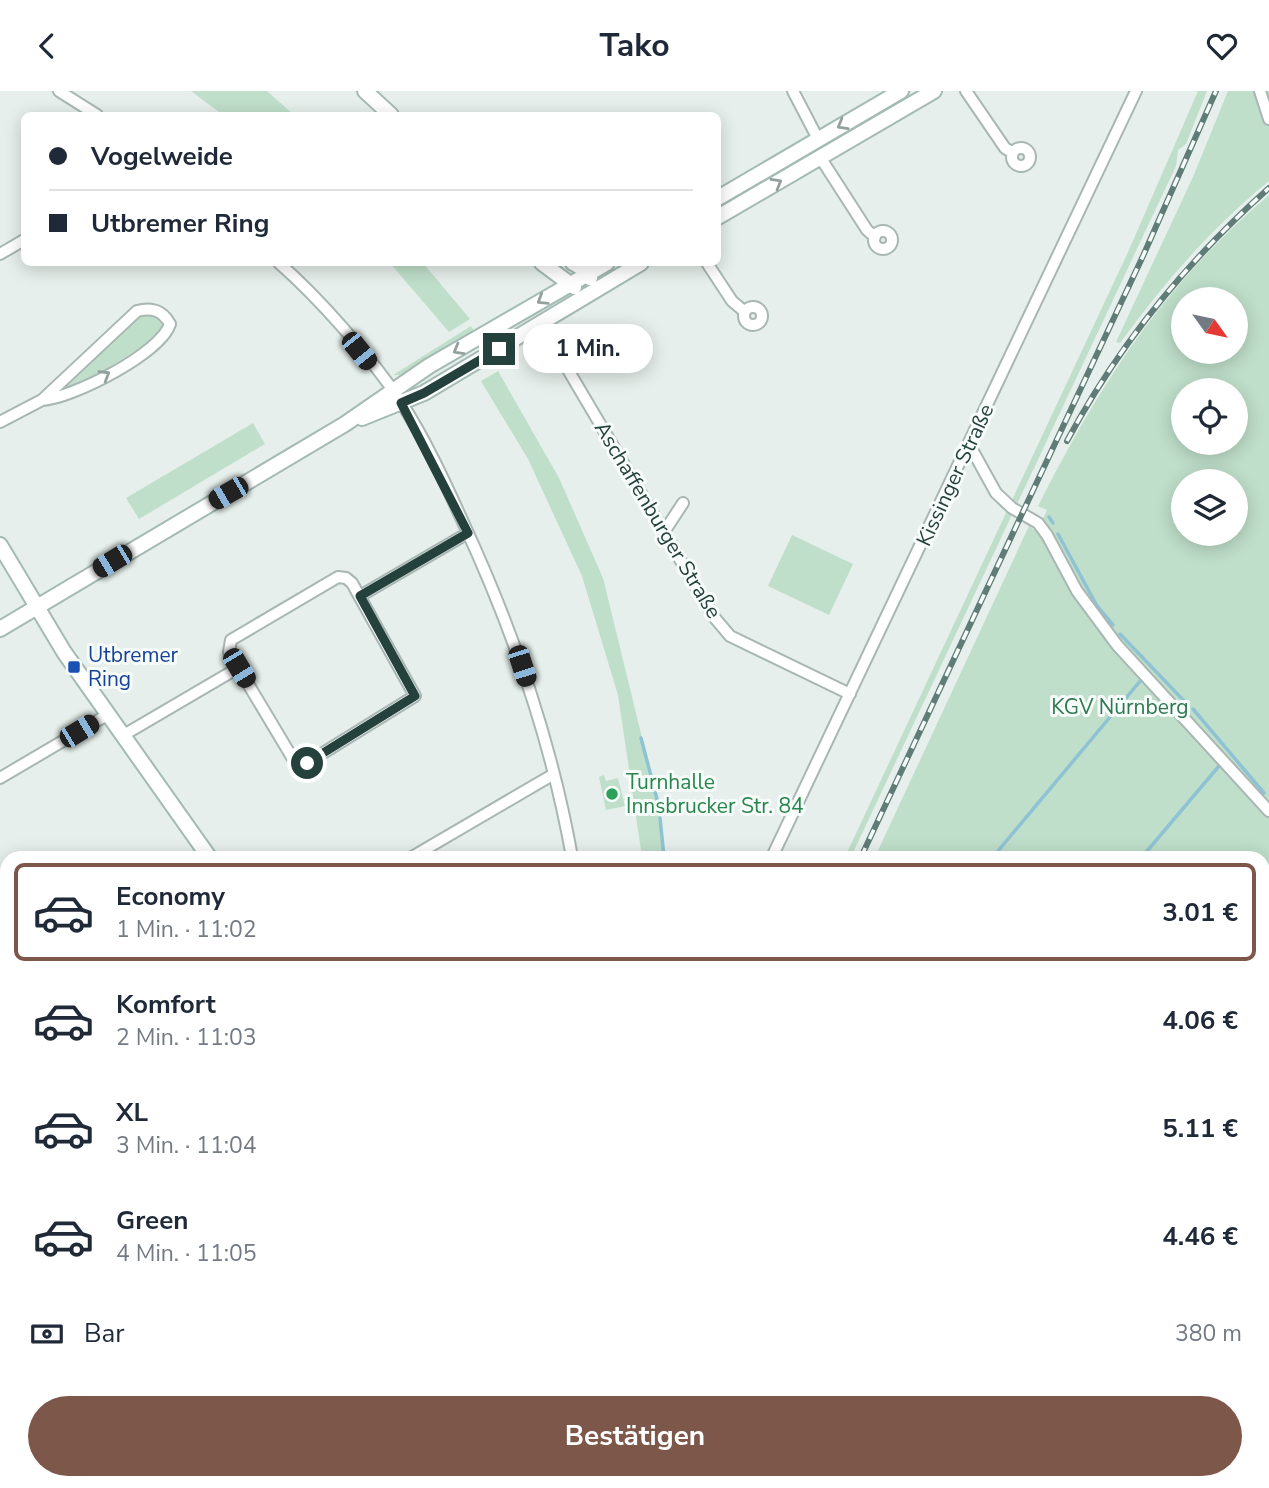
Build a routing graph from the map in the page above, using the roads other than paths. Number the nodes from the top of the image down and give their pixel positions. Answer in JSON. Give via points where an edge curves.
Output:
{"nodes":[{"id":1,"x":59,"y":91,"type":"edge"},
{"id":2,"x":365,"y":91,"type":"edge"},
{"id":3,"x":793,"y":91,"type":"edge"},
{"id":4,"x":901,"y":91,"type":"edge"},
{"id":5,"x":934,"y":91,"type":"edge"},
{"id":6,"x":966,"y":91,"type":"edge"},
{"id":7,"x":1136,"y":91,"type":"edge"},
{"id":8,"x":1260,"y":91,"type":"edge"},
{"id":9,"x":93,"y":112,"type":"edge"},
{"id":10,"x":388,"y":112,"type":"edge"},
{"id":11,"x":1269,"y":119,"type":"edge"},
{"id":12,"x":818,"y":139,"type":"junction"},
{"id":13,"x":1013,"y":153,"type":"dead end"},
{"id":14,"x":821,"y":157,"type":"junction"},
{"id":15,"x":721,"y":196,"type":"edge"},
{"id":16,"x":721,"y":215,"type":"edge"},
{"id":17,"x":875,"y":237,"type":"dead end"},
{"id":18,"x":21,"y":242,"type":"edge"},
{"id":19,"x":0,"y":254,"type":"edge"},
{"id":20,"x":282,"y":266,"type":"edge"},
{"id":21,"x":546,"y":266,"type":"edge"},
{"id":22,"x":578,"y":266,"type":"edge"},
{"id":23,"x":601,"y":266,"type":"edge"},
{"id":24,"x":636,"y":266,"type":"edge"},
{"id":25,"x":709,"y":266,"type":"edge"},
{"id":26,"x":589,"y":272,"type":"junction"},
{"id":27,"x":567,"y":284,"type":"junction"},
{"id":28,"x":592,"y":293,"type":"junction"},
{"id":29,"x":745,"y":312,"type":"dead end"},
{"id":30,"x":541,"y":324,"type":"junction"},
{"id":31,"x":391,"y":390,"type":"junction"},
{"id":32,"x":42,"y":400,"type":"junction"},
{"id":33,"x":401,"y":403,"type":"junction"},
{"id":34,"x":0,"y":422,"type":"edge"},
{"id":35,"x":345,"y":424,"type":"junction"},
{"id":36,"x":970,"y":446,"type":"junction"},
{"id":37,"x":683,"y":503,"type":"dead end"},
{"id":38,"x":664,"y":532,"type":"junction"},
{"id":39,"x":468,"y":533,"type":"junction"},
{"id":40,"x":0,"y":545,"type":"edge"},
{"id":41,"x":360,"y":596,"type":"junction"},
{"id":42,"x":36,"y":607,"type":"junction"},
{"id":43,"x":0,"y":629,"type":"edge"},
{"id":44,"x":239,"y":668,"type":"junction"},
{"id":45,"x":850,"y":694,"type":"junction"},
{"id":46,"x":107,"y":715,"type":"junction"},
{"id":47,"x":122,"y":736,"type":"junction"},
{"id":48,"x":554,"y":774,"type":"junction"},
{"id":49,"x":0,"y":778,"type":"edge"},
{"id":50,"x":1269,"y":811,"type":"edge"},
{"id":51,"x":205,"y":851,"type":"edge"},
{"id":52,"x":422,"y":851,"type":"edge"},
{"id":53,"x":571,"y":851,"type":"edge"},
{"id":54,"x":775,"y":851,"type":"edge"}],
"edges":[{"from":1,"to":9,"type":"street"},
{"from":2,"to":10,"type":"street"},
{"from":3,"to":12,"type":"street"},
{"from":4,"to":12,"type":"street","one_way":true},
{"from":5,"to":14,"type":"street"},
{"from":6,"to":13,"type":"street"},
{"from":7,"to":36,"type":"street","name":"Kissinger Straße"},
{"from":8,"to":11,"type":"street"},
{"from":12,"to":15,"type":"street"},
{"from":16,"to":14,"type":"street","one_way":true},
{"from":14,"to":17,"type":"street"},
{"from":18,"to":19,"type":"street"},
{"from":20,"to":31,"type":"street","via":[[326,310]]},
{"from":21,"to":27,"type":"street"},
{"from":22,"to":26,"type":"street"},
{"from":23,"to":26,"type":"street"},
{"from":24,"to":28,"type":"street"},
{"from":25,"to":29,"type":"street"},
{"from":26,"to":27,"type":"street"},
{"from":26,"to":28,"type":"street"},
{"from":27,"to":28,"type":"street"},
{"from":27,"to":31,"type":"street","one_way":true},
{"from":28,"to":30,"type":"street"},
{"from":30,"to":33,"type":"street"},
{"from":30,"to":38,"type":"street","name":"Aschaffenburger Straße"},
{"from":31,"to":33,"type":"street"},
{"from":31,"to":35,"type":"street"},
{"from":32,"to":32,"type":"street","one_way":true,"via":[[69,395],[160,341],[170,324],[165,315],[157,310],[137,311]]},
{"from":32,"to":34,"type":"street"},
{"from":33,"to":35,"type":"street"},
{"from":33,"to":39,"type":"street"},
{"from":35,"to":42,"type":"street"},
{"from":36,"to":45,"type":"street","name":"Kissinger Straße"},
{"from":36,"to":50,"type":"street","via":[[996,492],[1047,535],[1077,591],[1117,645]]},
{"from":37,"to":38,"type":"street"},
{"from":38,"to":45,"type":"street","name":"Aschaffenburger Straße","via":[[730,636]]},
{"from":39,"to":41,"type":"street"},
{"from":39,"to":48,"type":"street","via":[[516,647]]},
{"from":40,"to":42,"type":"street"},
{"from":41,"to":44,"type":"street","via":[[346,578],[338,577],[231,640],[229,652]]},
{"from":41,"to":44,"type":"street","via":[[414,691],[412,701],[307,763],[299,763]]},
{"from":42,"to":43,"type":"street"},
{"from":42,"to":46,"type":"street"},
{"from":44,"to":47,"type":"street"},
{"from":45,"to":54,"type":"street","name":"Kissinger Straße"},
{"from":46,"to":47,"type":"street"},
{"from":46,"to":49,"type":"street"},
{"from":47,"to":51,"type":"street"},
{"from":48,"to":52,"type":"street"},
{"from":48,"to":53,"type":"street"}]}
